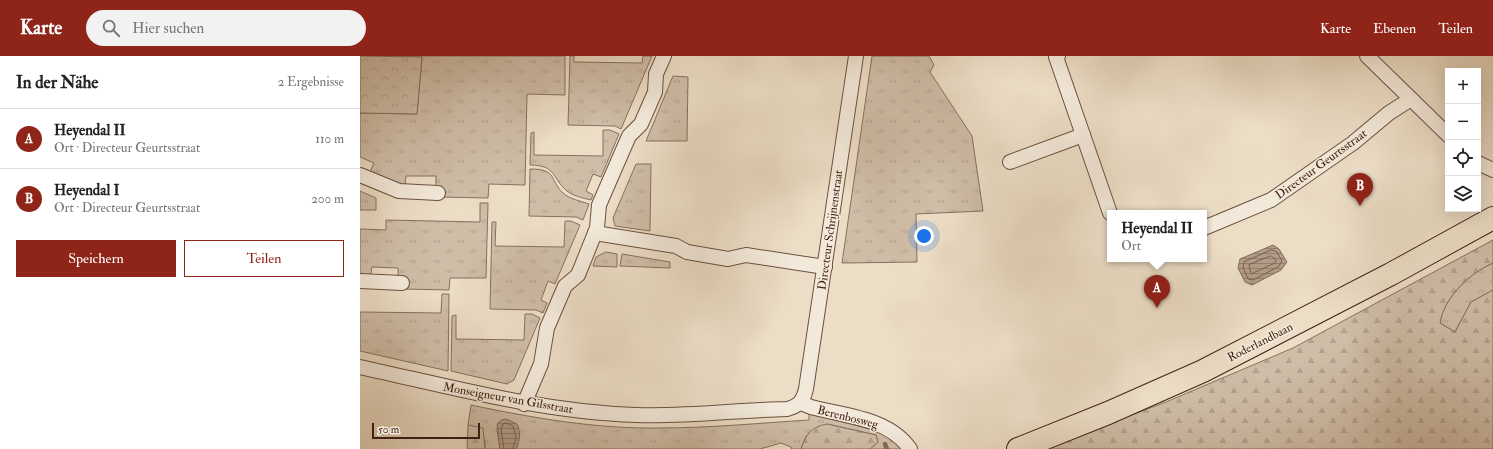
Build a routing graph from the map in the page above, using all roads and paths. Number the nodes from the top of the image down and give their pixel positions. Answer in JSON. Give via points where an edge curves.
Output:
{"nodes":[{"id":1,"x":664,"y":56,"type":"edge"},
{"id":2,"x":856,"y":56,"type":"edge"},
{"id":3,"x":1058,"y":56,"type":"edge"},
{"id":4,"x":1367,"y":56,"type":"edge"},
{"id":5,"x":1411,"y":100,"type":"junction"},
{"id":6,"x":1445,"y":132,"type":"edge"},
{"id":7,"x":1083,"y":135,"type":"junction"},
{"id":8,"x":1010,"y":162,"type":"dead end"},
{"id":9,"x":1481,"y":164,"type":"edge"},
{"id":10,"x":1493,"y":170,"type":"edge"},
{"id":11,"x":360,"y":175,"type":"edge"},
{"id":12,"x":438,"y":193,"type":"dead end"},
{"id":13,"x":1109,"y":210,"type":"edge"},
{"id":14,"x":1493,"y":218,"type":"edge"},
{"id":15,"x":1207,"y":227,"type":"edge"},
{"id":16,"x":595,"y":233,"type":"junction"},
{"id":17,"x":825,"y":267,"type":"junction"},
{"id":18,"x":360,"y":281,"type":"edge"},
{"id":19,"x":402,"y":283,"type":"dead end"},
{"id":20,"x":360,"y":367,"type":"edge"},
{"id":21,"x":801,"y":403,"type":"junction"},
{"id":22,"x":524,"y":404,"type":"junction"},
{"id":23,"x":910,"y":449,"type":"edge"},
{"id":24,"x":1018,"y":449,"type":"edge"}],
"edges":[{"from":1,"to":16,"type":"street","via":[[656,74],[656,92],[641,124],[629,136],[599,205]]},
{"from":2,"to":17,"type":"street","name":"Directeur Schrijnenstraat"},
{"from":3,"to":7,"type":"street","via":[[1056,57]]},
{"from":4,"to":5,"type":"street"},
{"from":5,"to":6,"type":"street"},
{"from":5,"to":15,"type":"street","name":"Directeur Geurtsstraat","via":[[1389,113],[1353,143],[1271,200]]},
{"from":7,"to":8,"type":"street"},
{"from":7,"to":13,"type":"street"},
{"from":9,"to":10,"type":"street"},
{"from":11,"to":12,"type":"street","via":[[399,191]]},
{"from":14,"to":24,"type":"main road","name":"Roderlandbaan","via":[[1392,274],[1203,371]]},
{"from":16,"to":17,"type":"street","via":[[676,246],[687,252],[728,259],[746,255]]},
{"from":16,"to":22,"type":"street","via":[[578,275],[565,286],[547,328],[541,364]]},
{"from":17,"to":21,"type":"street","name":"Directeur Schrijnenstraat","via":[[806,389]]},
{"from":18,"to":19,"type":"street"},
{"from":20,"to":22,"type":"street","name":"Monseigneur van Gilsstraat"},
{"from":21,"to":22,"type":"street","name":"Monseigneur van Gilsstraat","via":[[787,409],[680,415],[636,415]]},
{"from":21,"to":23,"type":"street","name":"Berenbosweg","via":[[884,426],[897,434]]}]}
